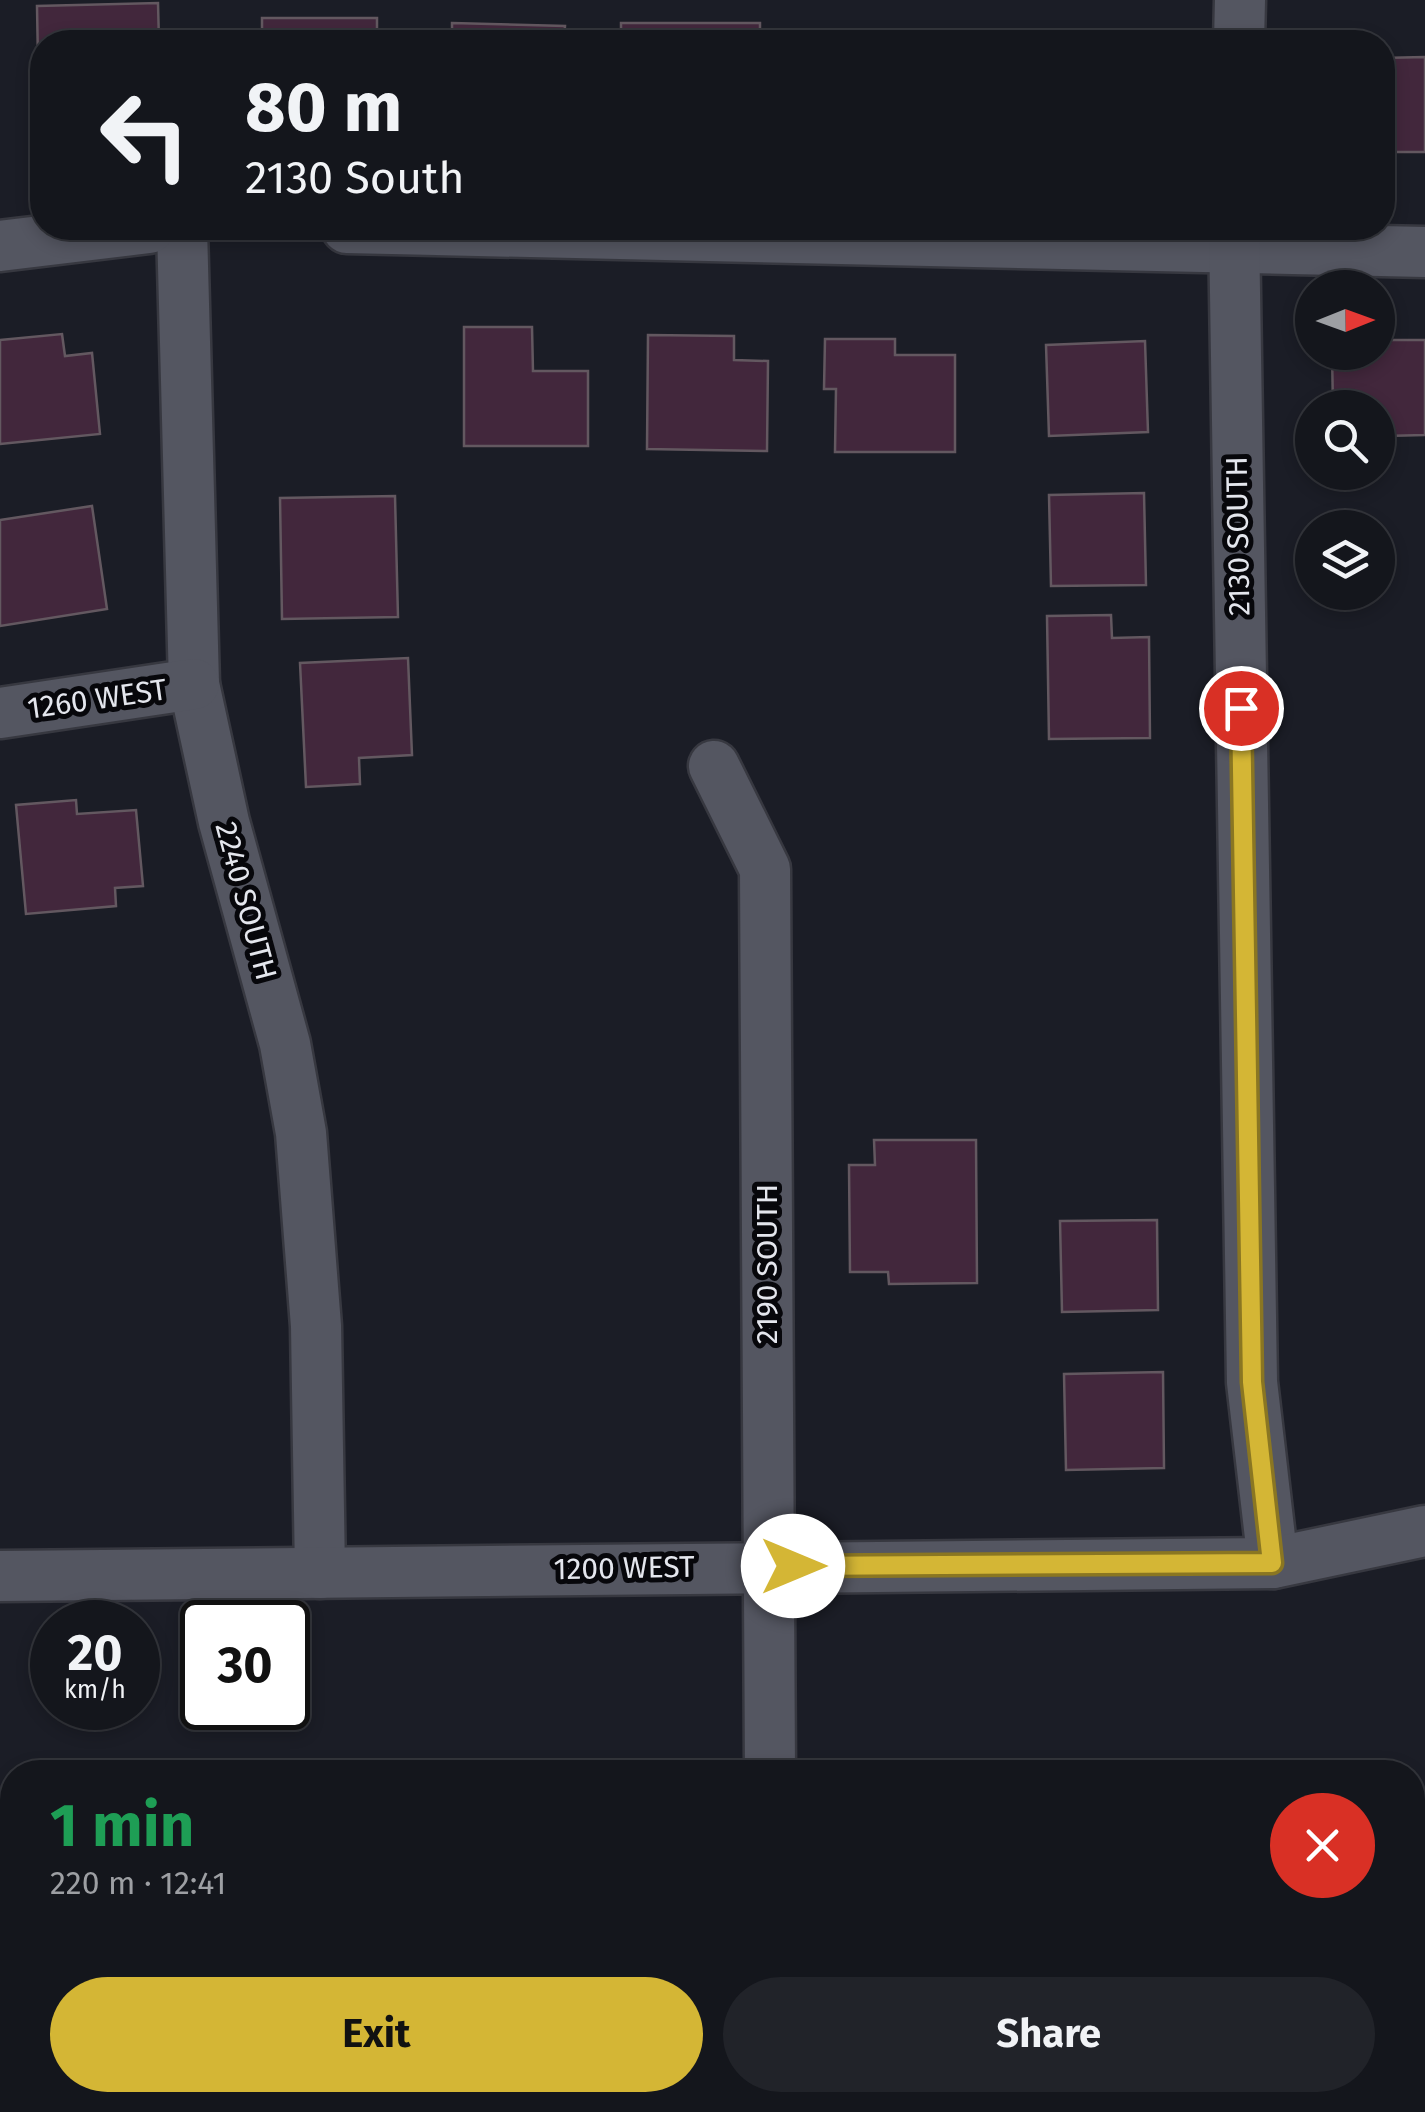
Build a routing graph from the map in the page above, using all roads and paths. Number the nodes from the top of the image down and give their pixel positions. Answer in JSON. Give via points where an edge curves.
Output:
{"nodes":[{"id":1,"x":1240,"y":0,"type":"edge"},
{"id":2,"x":1239,"y":30,"type":"edge"},
{"id":3,"x":50,"y":240,"type":"edge"},
{"id":4,"x":182,"y":240,"type":"edge"},
{"id":5,"x":1234,"y":240,"type":"edge"},
{"id":6,"x":1261,"y":240,"type":"edge"},
{"id":7,"x":0,"y":246,"type":"edge"},
{"id":8,"x":1425,"y":252,"type":"edge"},
{"id":9,"x":194,"y":684,"type":"junction"},
{"id":10,"x":0,"y":713,"type":"edge"},
{"id":11,"x":714,"y":766,"type":"dead end"},
{"id":12,"x":1425,"y":1532,"type":"edge"},
{"id":13,"x":1272,"y":1563,"type":"junction"},
{"id":14,"x":768,"y":1565,"type":"junction"},
{"id":15,"x":320,"y":1573,"type":"junction"},
{"id":16,"x":0,"y":1576,"type":"edge"},
{"id":17,"x":770,"y":1760,"type":"edge"}],
"edges":[{"from":1,"to":2,"type":"street"},
{"from":3,"to":7,"type":"street"},
{"from":4,"to":9,"type":"street","name":"2240 SOUTH"},
{"from":5,"to":13,"type":"street","name":"2130 SOUTH","via":[[1252,1382]]},
{"from":6,"to":8,"type":"street"},
{"from":9,"to":10,"type":"street","name":"1260 WEST"},
{"from":9,"to":15,"type":"street","name":"2240 SOUTH","via":[[285,1044],[301,1133],[315,1308]]},
{"from":11,"to":14,"type":"street","name":"2190 SOUTH","via":[[764,869]]},
{"from":12,"to":13,"type":"street","name":"1200 WEST"},
{"from":13,"to":14,"type":"street","name":"1200 WEST"},
{"from":14,"to":15,"type":"street","name":"1200 WEST"},
{"from":14,"to":17,"type":"street","name":"2190 SOUTH"},
{"from":15,"to":16,"type":"street","name":"1200 WEST"}]}
